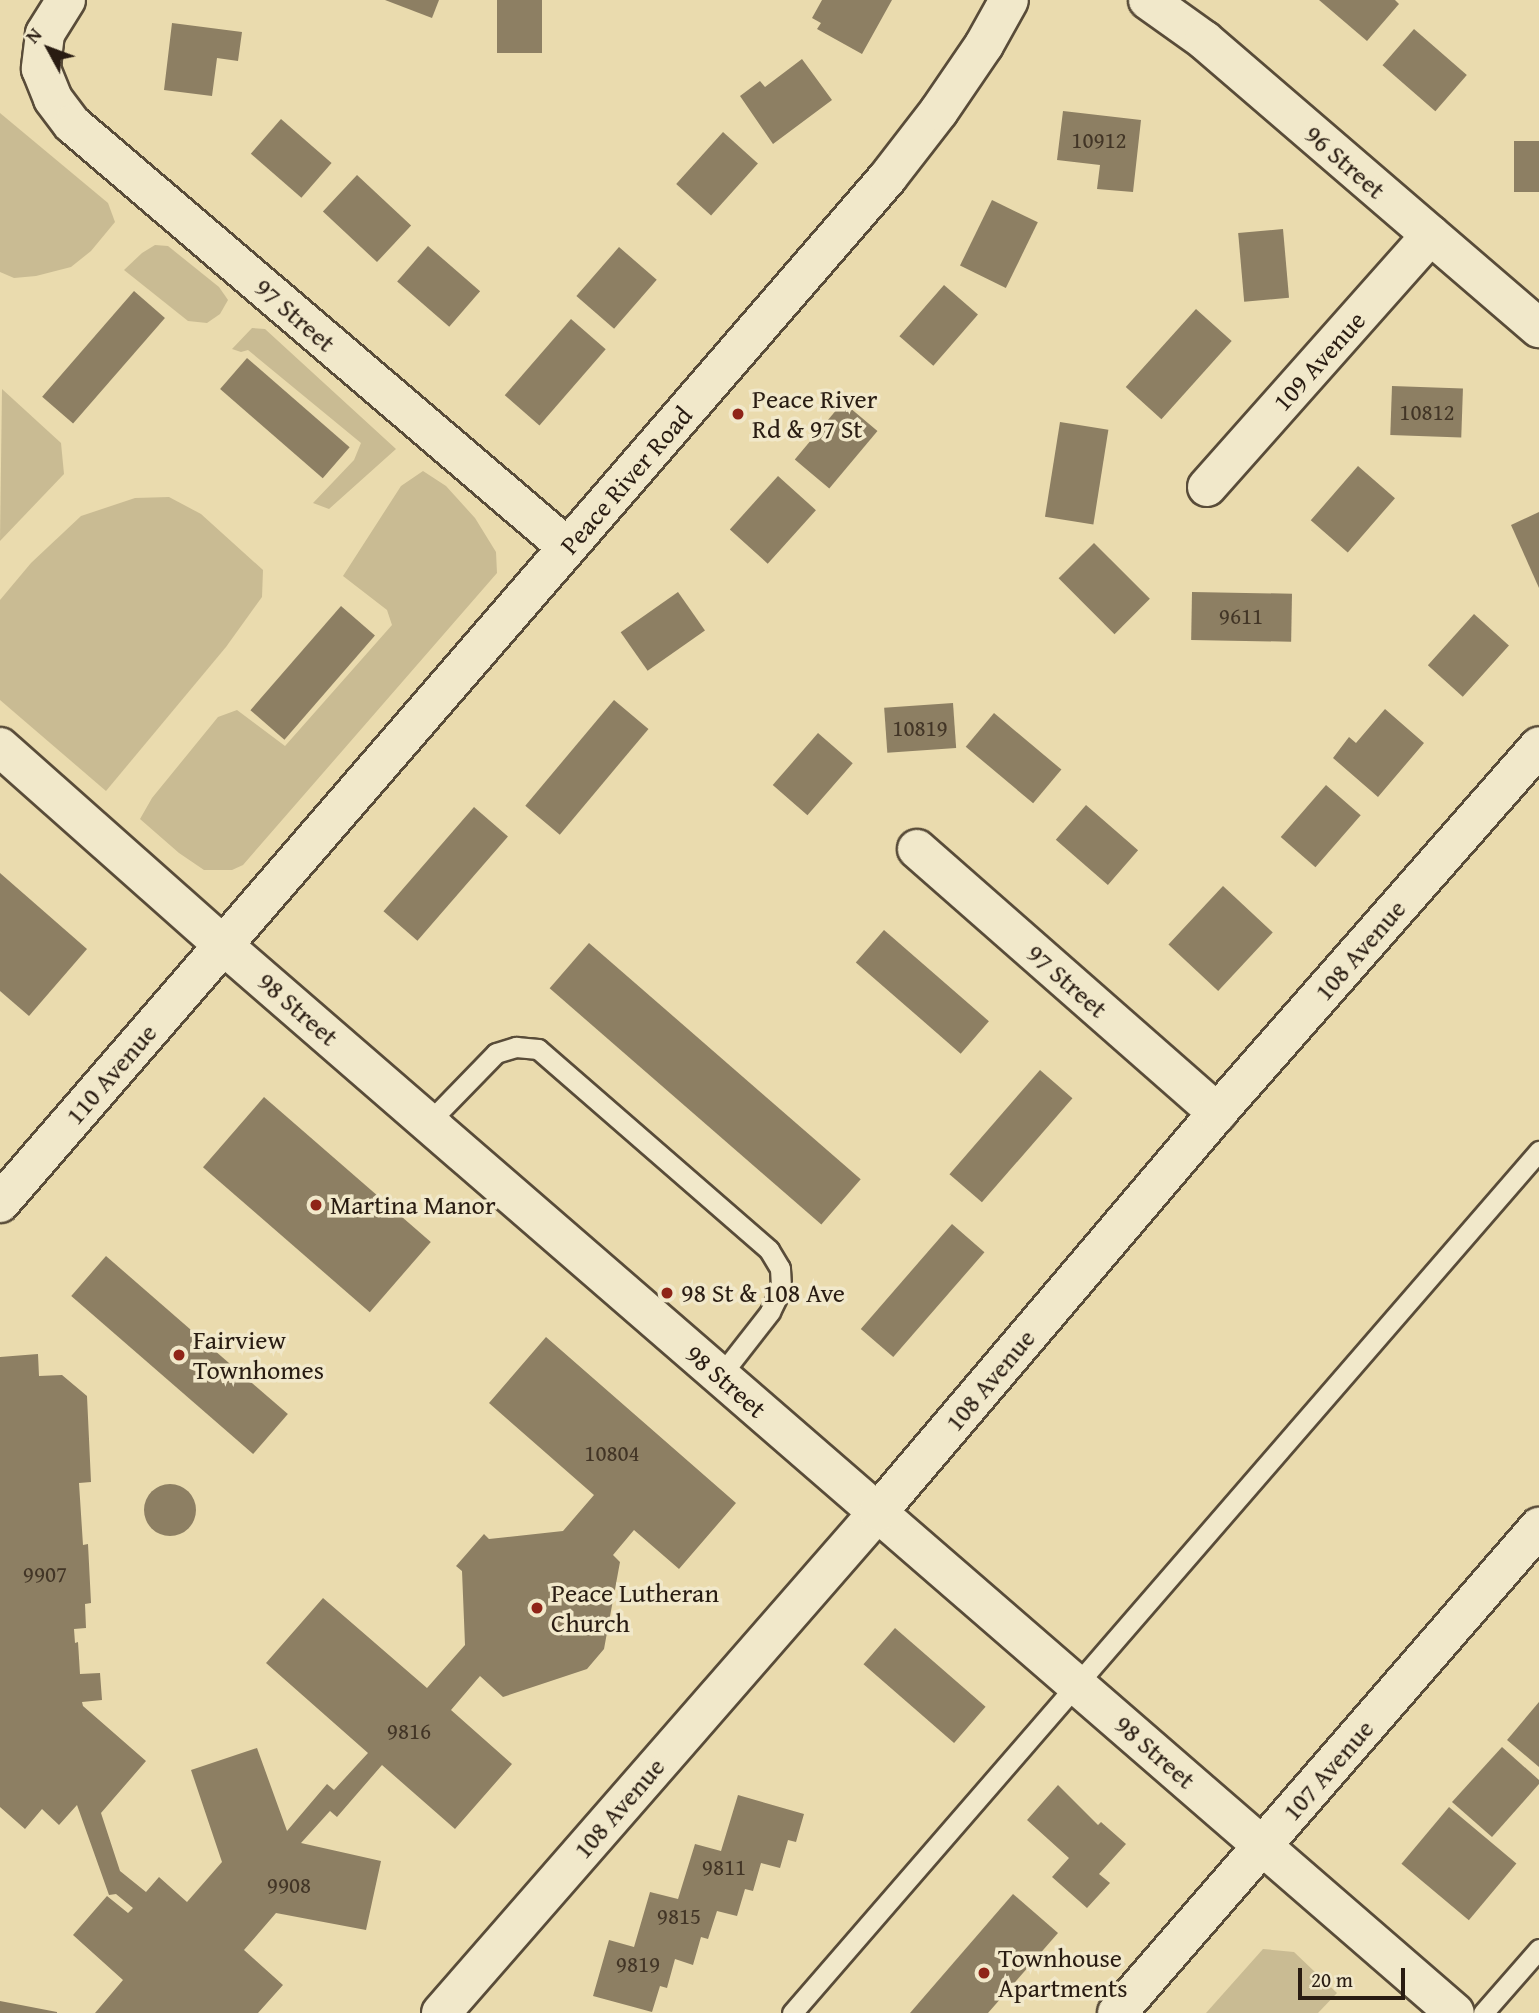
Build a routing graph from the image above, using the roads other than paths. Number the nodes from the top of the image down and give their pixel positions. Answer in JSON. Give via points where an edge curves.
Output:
{"nodes":[{"id":1,"x":66,"y":0,"type":"edge"},
{"id":2,"x":1009,"y":0,"type":"edge"},
{"id":3,"x":1148,"y":0,"type":"edge"},
{"id":4,"x":1431,"y":235,"type":"junction"},
{"id":5,"x":1539,"y":328,"type":"edge"},
{"id":6,"x":1207,"y":487,"type":"dead end"},
{"id":7,"x":567,"y":547,"type":"junction"},
{"id":8,"x":1539,"y":746,"type":"edge"},
{"id":9,"x":0,"y":747,"type":"edge"},
{"id":10,"x":917,"y":849,"type":"dead end"},
{"id":11,"x":223,"y":945,"type":"junction"},
{"id":12,"x":1217,"y":1113,"type":"junction"},
{"id":13,"x":429,"y":1122,"type":"junction"},
{"id":14,"x":1539,"y":1151,"type":"edge"},
{"id":15,"x":0,"y":1203,"type":"edge"},
{"id":16,"x":720,"y":1376,"type":"junction"},
{"id":17,"x":878,"y":1512,"type":"junction"},
{"id":18,"x":1539,"y":1527,"type":"edge"},
{"id":19,"x":1077,"y":1684,"type":"junction"},
{"id":20,"x":1262,"y":1845,"type":"junction"},
{"id":21,"x":1539,"y":1948,"type":"edge"},
{"id":22,"x":441,"y":2013,"type":"edge"},
{"id":23,"x":792,"y":2013,"type":"edge"},
{"id":24,"x":1117,"y":2013,"type":"edge"},
{"id":25,"x":1455,"y":2013,"type":"edge"},
{"id":26,"x":1483,"y":2013,"type":"edge"}],
"edges":[{"from":1,"to":7,"type":"street","name":"97 Street","via":[[45,34],[41,69],[52,99],[72,124]]},
{"from":2,"to":7,"type":"street","name":"Peace River Road","via":[[939,111],[888,177]]},
{"from":3,"to":4,"type":"street","name":"96 Street","via":[[1203,40]]},
{"from":4,"to":5,"type":"street","name":"96 Street"},
{"from":4,"to":6,"type":"street","name":"109 Avenue"},
{"from":7,"to":11,"type":"street","name":"Peace River Road"},
{"from":8,"to":12,"type":"street","name":"108 Avenue"},
{"from":9,"to":11,"type":"street","name":"98 Street"},
{"from":10,"to":12,"type":"street","name":"97 Street"},
{"from":11,"to":13,"type":"street","name":"98 Street"},
{"from":11,"to":15,"type":"street","name":"110 Avenue"},
{"from":12,"to":17,"type":"street","name":"108 Avenue"},
{"from":13,"to":16,"type":"street","name":"98 Street"},
{"from":13,"to":16,"type":"lane","via":[[496,1053],[516,1047],[538,1049],[748,1231],[780,1268],[780,1289],[770,1312]]},
{"from":14,"to":19,"type":"lane"},
{"from":16,"to":17,"type":"street","name":"98 Street"},
{"from":17,"to":19,"type":"street","name":"98 Street"},
{"from":17,"to":22,"type":"street","name":"108 Avenue"},
{"from":18,"to":20,"type":"street","name":"107 Avenue"},
{"from":19,"to":20,"type":"street","name":"98 Street"},
{"from":19,"to":23,"type":"lane"},
{"from":20,"to":24,"type":"street","name":"107 Avenue"},
{"from":20,"to":25,"type":"street","name":"98 Street"},
{"from":21,"to":26,"type":"lane"}]}
